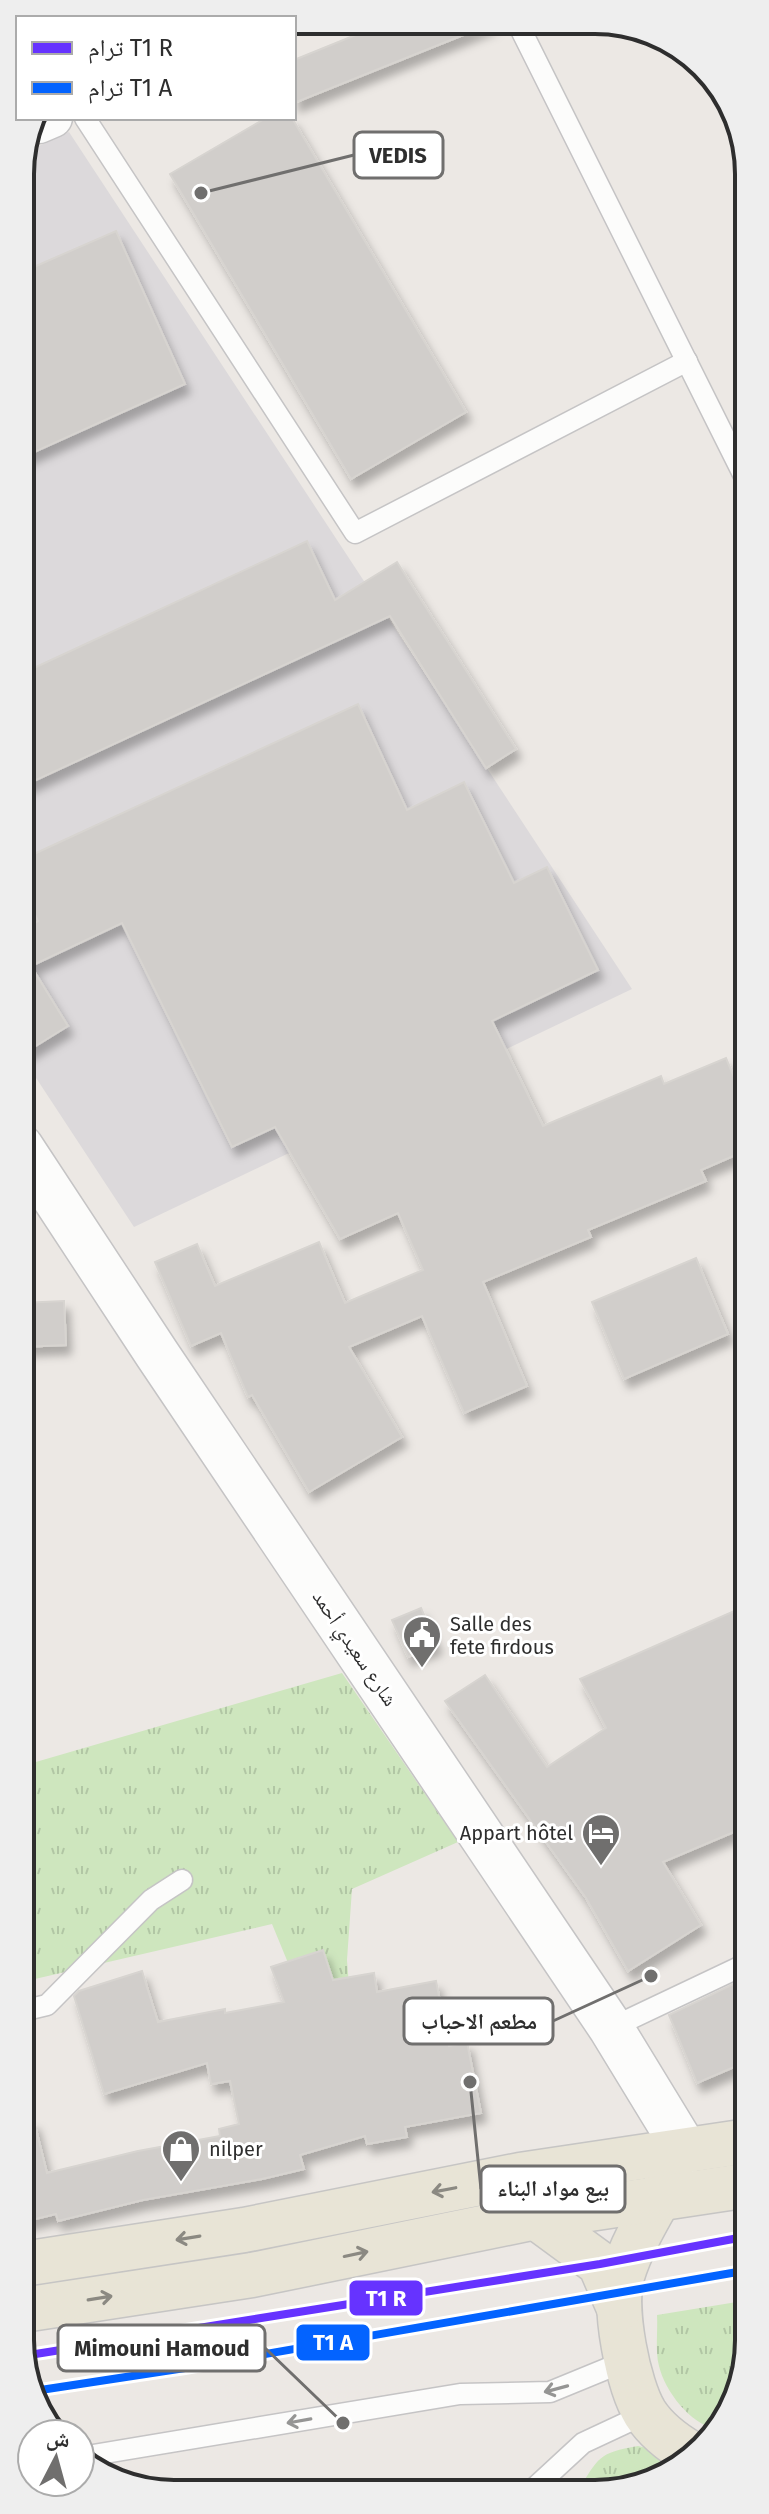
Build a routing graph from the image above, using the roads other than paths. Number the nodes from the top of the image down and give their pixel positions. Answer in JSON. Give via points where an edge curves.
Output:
{"nodes":[{"id":1,"x":523,"y":34,"type":"edge"},
{"id":2,"x":86,"y":120,"type":"edge"},
{"id":3,"x":687,"y":361,"type":"junction"},
{"id":4,"x":735,"y":458,"type":"edge"},
{"id":5,"x":34,"y":1167,"type":"edge"},
{"id":6,"x":182,"y":1880,"type":"dead end"},
{"id":7,"x":735,"y":1969,"type":"edge"},
{"id":8,"x":34,"y":2008,"type":"edge"},
{"id":9,"x":611,"y":2028,"type":"junction"},
{"id":10,"x":735,"y":2143,"type":"edge"},
{"id":11,"x":695,"y":2150,"type":"junction"},
{"id":12,"x":735,"y":2170,"type":"edge"},
{"id":13,"x":735,"y":2187,"type":"edge"},
{"id":14,"x":661,"y":2196,"type":"junction"},
{"id":15,"x":536,"y":2217,"type":"junction"},
{"id":16,"x":34,"y":2262,"type":"edge"},
{"id":17,"x":34,"y":2308,"type":"edge"},
{"id":18,"x":619,"y":2308,"type":"junction"},
{"id":19,"x":628,"y":2360,"type":"junction"},
{"id":20,"x":645,"y":2414,"type":"junction"},
{"id":21,"x":683,"y":2448,"type":"edge"},
{"id":22,"x":96,"y":2455,"type":"edge"},
{"id":23,"x":543,"y":2480,"type":"edge"}],
"edges":[{"from":1,"to":3,"type":"lane"},
{"from":2,"to":3,"type":"lane","via":[[355,533]]},
{"from":3,"to":4,"type":"lane"},
{"from":5,"to":9,"type":"street","name":"شارع سعيدي أحمد"},
{"from":6,"to":8,"type":"lane","via":[[151,1900],[47,2005]]},
{"from":7,"to":9,"type":"lane"},
{"from":9,"to":11,"type":"street","name":"شارع سعيدي أحمد"},
{"from":10,"to":11,"type":"main road"},
{"from":11,"to":12,"type":"main road"},
{"from":11,"to":14,"type":"main road"},
{"from":11,"to":16,"type":"main road","one_way":true,"via":[[520,2175],[244,2230]]},
{"from":13,"to":14,"type":"main road"},
{"from":14,"to":15,"type":"main road"},
{"from":14,"to":18,"type":"main road","via":[[629,2258]]},
{"from":17,"to":15,"type":"main road","one_way":true,"via":[[252,2275]]},
{"from":15,"to":18,"type":"main road","via":[[600,2264]]},
{"from":18,"to":19,"type":"main road"},
{"from":19,"to":20,"type":"main road"},
{"from":19,"to":22,"type":"lane","one_way":true,"via":[[550,2392],[460,2394]]},
{"from":20,"to":21,"type":"main road"},
{"from":20,"to":23,"type":"lane","via":[[583,2443]]}]}
